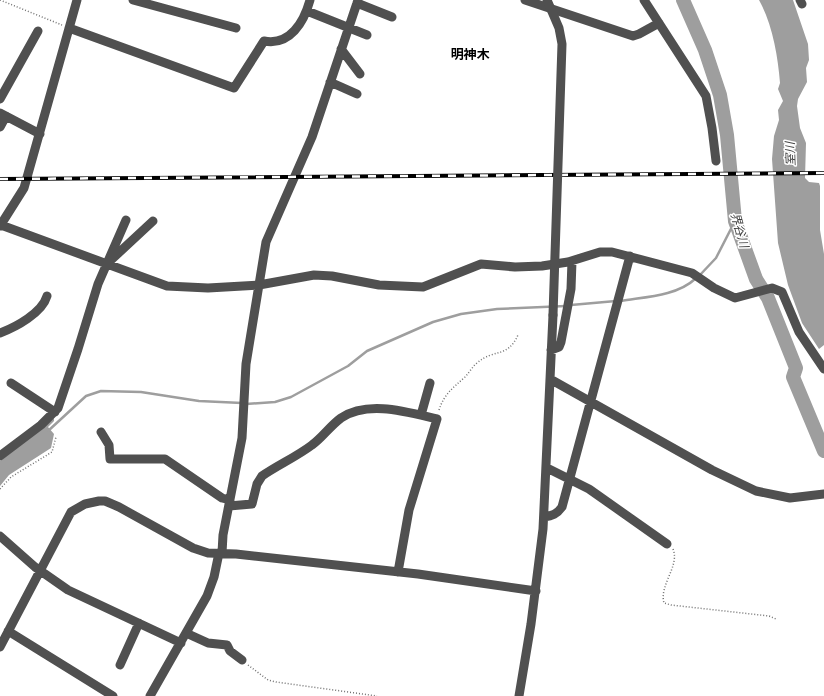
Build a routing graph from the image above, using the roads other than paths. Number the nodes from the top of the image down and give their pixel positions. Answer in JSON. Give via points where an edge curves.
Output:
{"nodes":[{"id":1,"x":77,"y":0,"type":"edge"},
{"id":2,"x":133,"y":0,"type":"edge"},
{"id":3,"x":310,"y":0,"type":"edge"},
{"id":4,"x":525,"y":0,"type":"edge"},
{"id":5,"x":547,"y":0,"type":"edge"},
{"id":6,"x":644,"y":0,"type":"edge"},
{"id":7,"x":358,"y":2,"type":"edge"},
{"id":8,"x":307,"y":11,"type":"junction"},
{"id":9,"x":392,"y":17,"type":"dead end"},
{"id":10,"x":659,"y":23,"type":"junction"},
{"id":11,"x":69,"y":28,"type":"junction"},
{"id":12,"x":236,"y":28,"type":"dead end"},
{"id":13,"x":348,"y":28,"type":"junction"},
{"id":14,"x":38,"y":31,"type":"dead end"},
{"id":15,"x":367,"y":34,"type":"dead end"},
{"id":16,"x":341,"y":49,"type":"junction"},
{"id":17,"x":360,"y":74,"type":"dead end"},
{"id":18,"x":330,"y":82,"type":"junction"},
{"id":19,"x":357,"y":94,"type":"dead end"},
{"id":20,"x":0,"y":99,"type":"edge"},
{"id":21,"x":3,"y":115,"type":"edge"},
{"id":22,"x":0,"y":127,"type":"edge"},
{"id":23,"x":40,"y":134,"type":"junction"},
{"id":24,"x":716,"y":161,"type":"dead end"},
{"id":25,"x":126,"y":220,"type":"dead end"},
{"id":26,"x":153,"y":221,"type":"dead end"},
{"id":27,"x":0,"y":225,"type":"edge"},
{"id":28,"x":630,"y":256,"type":"junction"},
{"id":29,"x":572,"y":261,"type":"junction"},
{"id":30,"x":107,"y":264,"type":"junction"},
{"id":31,"x":259,"y":285,"type":"junction"},
{"id":32,"x":47,"y":296,"type":"dead end"},
{"id":33,"x":0,"y":333,"type":"edge"},
{"id":34,"x":551,"y":350,"type":"junction"},
{"id":35,"x":824,"y":369,"type":"edge"},
{"id":36,"x":550,"y":379,"type":"junction"},
{"id":37,"x":11,"y":383,"type":"dead end"},
{"id":38,"x":430,"y":383,"type":"dead end"},
{"id":39,"x":590,"y":401,"type":"junction"},
{"id":40,"x":55,"y":412,"type":"junction"},
{"id":41,"x":422,"y":415,"type":"junction"},
{"id":42,"x":102,"y":432,"type":"dead end"},
{"id":43,"x":0,"y":456,"type":"edge"},
{"id":44,"x":547,"y":468,"type":"junction"},
{"id":45,"x":570,"y":480,"type":"junction"},
{"id":46,"x":824,"y":494,"type":"edge"},
{"id":47,"x":229,"y":503,"type":"junction"},
{"id":48,"x":544,"y":517,"type":"junction"},
{"id":49,"x":0,"y":536,"type":"edge"},
{"id":50,"x":667,"y":544,"type":"road end"},
{"id":51,"x":220,"y":553,"type":"junction"},
{"id":52,"x":40,"y":570,"type":"junction"},
{"id":53,"x":398,"y":572,"type":"junction"},
{"id":54,"x":536,"y":591,"type":"junction"},
{"id":55,"x":139,"y":623,"type":"junction"},
{"id":56,"x":8,"y":631,"type":"junction"},
{"id":57,"x":186,"y":633,"type":"junction"},
{"id":58,"x":181,"y":643,"type":"junction"},
{"id":59,"x":0,"y":647,"type":"edge"},
{"id":60,"x":242,"y":660,"type":"road end"},
{"id":61,"x":120,"y":665,"type":"dead end"},
{"id":62,"x":114,"y":696,"type":"edge"},
{"id":63,"x":150,"y":696,"type":"edge"},
{"id":64,"x":519,"y":696,"type":"edge"}],
"edges":[{"from":1,"to":11,"type":"street"},
{"from":2,"to":12,"type":"street"},
{"from":3,"to":8,"type":"street"},
{"from":4,"to":10,"type":"street","via":[[633,36]]},
{"from":5,"to":34,"type":"street","bridge":true,"via":[[559,28],[562,44]]},
{"from":6,"to":10,"type":"street"},
{"from":7,"to":9,"type":"street"},
{"from":7,"to":13,"type":"street"},
{"from":8,"to":11,"type":"street","via":[[288,37],[274,43],[264,41],[234,88]]},
{"from":8,"to":13,"type":"street"},
{"from":10,"to":24,"type":"street","via":[[706,96]]},
{"from":11,"to":23,"type":"street"},
{"from":13,"to":15,"type":"street"},
{"from":13,"to":16,"type":"street"},
{"from":14,"to":20,"type":"street"},
{"from":16,"to":17,"type":"street"},
{"from":16,"to":18,"type":"street"},
{"from":18,"to":19,"type":"street"},
{"from":18,"to":31,"type":"street","via":[[312,137],[266,242]]},
{"from":21,"to":22,"type":"street"},
{"from":21,"to":23,"type":"street"},
{"from":23,"to":27,"type":"street","via":[[24,188]]},
{"from":25,"to":30,"type":"street"},
{"from":26,"to":30,"type":"street"},
{"from":27,"to":30,"type":"street"},
{"from":28,"to":29,"type":"street","via":[[606,252]]},
{"from":28,"to":35,"type":"street","via":[[682,269],[698,276],[730,297],[741,298],[772,288],[782,292],[799,332]]},
{"from":28,"to":39,"type":"street"},
{"from":29,"to":31,"type":"street","via":[[532,267],[481,264],[423,287],[379,285],[314,275]]},
{"from":29,"to":34,"type":"street","via":[[571,289],[562,342],[560,347]]},
{"from":30,"to":31,"type":"street","via":[[166,286],[208,288]]},
{"from":30,"to":40,"type":"street"},
{"from":31,"to":47,"type":"street","via":[[246,364],[242,438]]},
{"from":32,"to":33,"type":"street","via":[[45,304],[33,314]]},
{"from":34,"to":36,"type":"street"},
{"from":36,"to":39,"type":"street"},
{"from":36,"to":44,"type":"street"},
{"from":37,"to":40,"type":"street"},
{"from":38,"to":41,"type":"street"},
{"from":39,"to":45,"type":"street"},
{"from":39,"to":46,"type":"street","via":[[712,470],[756,491],[790,498]]},
{"from":40,"to":43,"type":"street"},
{"from":41,"to":47,"type":"street","via":[[381,409],[353,411],[340,419],[313,445],[262,476],[257,484],[252,504]]},
{"from":41,"to":53,"type":"street","via":[[437,418],[409,510]]},
{"from":42,"to":47,"type":"street","via":[[109,445],[110,459],[165,459]]},
{"from":44,"to":45,"type":"street"},
{"from":44,"to":48,"type":"street"},
{"from":45,"to":48,"type":"street","via":[[558,513]]},
{"from":45,"to":50,"type":"street","via":[[598,495]]},
{"from":47,"to":51,"type":"street"},
{"from":48,"to":54,"type":"street"},
{"from":49,"to":52,"type":"street"},
{"from":51,"to":52,"type":"street","via":[[208,553],[193,548],[119,507],[99,501],[85,504],[71,512]]},
{"from":51,"to":53,"type":"street"},
{"from":51,"to":57,"type":"street","via":[[207,596]]},
{"from":52,"to":55,"type":"street","via":[[68,590]]},
{"from":52,"to":56,"type":"street"},
{"from":53,"to":54,"type":"street"},
{"from":54,"to":64,"type":"street"},
{"from":55,"to":58,"type":"street"},
{"from":55,"to":61,"type":"street"},
{"from":56,"to":59,"type":"street"},
{"from":56,"to":62,"type":"street"},
{"from":57,"to":58,"type":"street"},
{"from":57,"to":60,"type":"street","via":[[208,643],[227,645],[230,651]]},
{"from":58,"to":63,"type":"street"}]}
